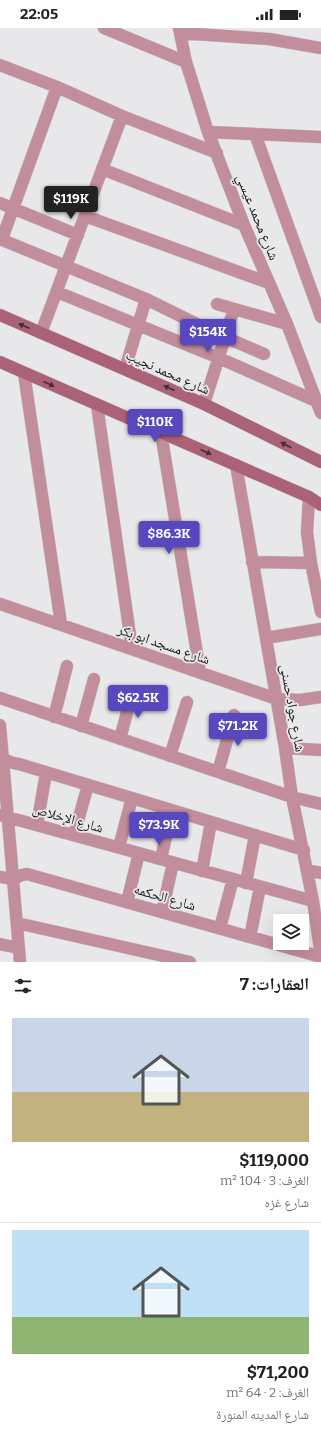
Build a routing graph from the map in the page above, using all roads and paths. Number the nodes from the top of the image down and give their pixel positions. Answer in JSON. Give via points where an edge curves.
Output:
{"nodes":[{"id":1,"x":104,"y":28,"type":"edge"},
{"id":2,"x":180,"y":30,"type":"edge"},
{"id":3,"x":321,"y":48,"type":"edge"},
{"id":4,"x":186,"y":62,"type":"junction"},
{"id":5,"x":0,"y":65,"type":"edge"},
{"id":6,"x":57,"y":87,"type":"junction"},
{"id":7,"x":122,"y":116,"type":"junction"},
{"id":8,"x":208,"y":132,"type":"junction"},
{"id":9,"x":255,"y":134,"type":"junction"},
{"id":10,"x":321,"y":137,"type":"edge"},
{"id":11,"x":217,"y":153,"type":"junction"},
{"id":12,"x":102,"y":169,"type":"junction"},
{"id":13,"x":0,"y":204,"type":"edge"},
{"id":14,"x":13,"y":209,"type":"junction"},
{"id":15,"x":85,"y":216,"type":"junction"},
{"id":16,"x":244,"y":225,"type":"junction"},
{"id":17,"x":78,"y":235,"type":"junction"},
{"id":18,"x":1,"y":239,"type":"edge"},
{"id":19,"x":66,"y":266,"type":"junction"},
{"id":20,"x":269,"y":283,"type":"junction"},
{"id":21,"x":57,"y":292,"type":"junction"},
{"id":22,"x":146,"y":299,"type":"junction"},
{"id":23,"x":216,"y":304,"type":"dead end"},
{"id":24,"x":234,"y":309,"type":"junction"},
{"id":25,"x":0,"y":316,"type":"edge"},
{"id":26,"x":321,"y":317,"type":"edge"},
{"id":27,"x":287,"y":324,"type":"junction"},
{"id":28,"x":138,"y":326,"type":"junction"},
{"id":29,"x":42,"y":333,"type":"junction"},
{"id":30,"x":226,"y":337,"type":"junction"},
{"id":31,"x":264,"y":354,"type":"dead end"},
{"id":32,"x":219,"y":358,"type":"junction"},
{"id":33,"x":0,"y":362,"type":"edge"},
{"id":34,"x":125,"y":368,"type":"junction"},
{"id":35,"x":24,"y":373,"type":"junction"},
{"id":36,"x":317,"y":396,"type":"edge"},
{"id":37,"x":204,"y":404,"type":"junction"},
{"id":38,"x":98,"y":405,"type":"junction"},
{"id":39,"x":321,"y":413,"type":"edge"},
{"id":40,"x":161,"y":433,"type":"junction"},
{"id":41,"x":321,"y":462,"type":"edge"},
{"id":42,"x":236,"y":465,"type":"junction"},
{"id":43,"x":309,"y":497,"type":"junction"},
{"id":44,"x":321,"y":506,"type":"edge"},
{"id":45,"x":252,"y":562,"type":"junction"},
{"id":46,"x":311,"y":563,"type":"junction"},
{"id":47,"x":0,"y":604,"type":"edge"},
{"id":48,"x":321,"y":612,"type":"edge"},
{"id":49,"x":61,"y":624,"type":"junction"},
{"id":50,"x":321,"y":629,"type":"edge"},
{"id":51,"x":266,"y":638,"type":"junction"},
{"id":52,"x":132,"y":649,"type":"junction"},
{"id":53,"x":67,"y":666,"type":"dead end"},
{"id":54,"x":200,"y":672,"type":"junction"},
{"id":55,"x":94,"y":679,"type":"dead end"},
{"id":56,"x":132,"y":694,"type":"dead end"},
{"id":57,"x":321,"y":697,"type":"edge"},
{"id":58,"x":0,"y":698,"type":"edge"},
{"id":59,"x":277,"y":699,"type":"junction"},
{"id":60,"x":187,"y":702,"type":"dead end"},
{"id":61,"x":234,"y":715,"type":"dead end"},
{"id":62,"x":54,"y":717,"type":"junction"},
{"id":63,"x":0,"y":725,"type":"edge"},
{"id":64,"x":81,"y":726,"type":"junction"},
{"id":65,"x":120,"y":739,"type":"junction"},
{"id":66,"x":285,"y":748,"type":"junction"},
{"id":67,"x":321,"y":750,"type":"edge"},
{"id":68,"x":170,"y":756,"type":"junction"},
{"id":69,"x":2,"y":757,"type":"edge"},
{"id":70,"x":218,"y":772,"type":"junction"},
{"id":71,"x":46,"y":773,"type":"junction"},
{"id":72,"x":88,"y":785,"type":"junction"},
{"id":73,"x":292,"y":797,"type":"junction"},
{"id":74,"x":132,"y":798,"type":"junction"},
{"id":75,"x":321,"y":804,"type":"edge"},
{"id":76,"x":172,"y":810,"type":"junction"},
{"id":77,"x":4,"y":816,"type":"edge"},
{"id":78,"x":211,"y":822,"type":"junction"},
{"id":79,"x":37,"y":825,"type":"junction"},
{"id":80,"x":74,"y":835,"type":"junction"},
{"id":81,"x":255,"y":835,"type":"junction"},
{"id":82,"x":119,"y":847,"type":"junction"},
{"id":83,"x":304,"y":850,"type":"junction"},
{"id":84,"x":139,"y":853,"type":"junction"},
{"id":85,"x":160,"y":859,"type":"junction"},
{"id":86,"x":173,"y":863,"type":"junction"},
{"id":87,"x":307,"y":870,"type":"junction"},
{"id":88,"x":202,"y":871,"type":"junction"},
{"id":89,"x":321,"y":873,"type":"edge"},
{"id":90,"x":0,"y":877,"type":"edge"},
{"id":91,"x":13,"y":878,"type":"junction"},
{"id":92,"x":233,"y":879,"type":"junction"},
{"id":93,"x":246,"y":883,"type":"junction"},
{"id":94,"x":260,"y":887,"type":"junction"},
{"id":95,"x":313,"y":901,"type":"junction"},
{"id":96,"x":127,"y":902,"type":"junction"},
{"id":97,"x":162,"y":912,"type":"junction"},
{"id":98,"x":17,"y":923,"type":"junction"},
{"id":99,"x":220,"y":928,"type":"junction"},
{"id":100,"x":250,"y":937,"type":"junction"},
{"id":101,"x":320,"y":937,"type":"edge"},
{"id":102,"x":0,"y":944,"type":"edge"},
{"id":103,"x":19,"y":948,"type":"junction"},
{"id":104,"x":321,"y":956,"type":"edge"},
{"id":105,"x":20,"y":962,"type":"edge"},
{"id":106,"x":190,"y":962,"type":"edge"}],
"edges":[{"from":1,"to":4,"type":"street"},
{"from":2,"to":3,"type":"street","via":[[269,39]]},
{"from":2,"to":4,"type":"street","name":"شارع محمد عيسي"},
{"from":4,"to":8,"type":"street","name":"شارع محمد عيسي"},
{"from":5,"to":6,"type":"street"},
{"from":6,"to":7,"type":"street"},
{"from":6,"to":14,"type":"street"},
{"from":7,"to":11,"type":"street"},
{"from":7,"to":12,"type":"street"},
{"from":8,"to":9,"type":"street"},
{"from":8,"to":11,"type":"street","name":"شارع محمد عيسي"},
{"from":9,"to":10,"type":"street"},
{"from":9,"to":26,"type":"street"},
{"from":11,"to":16,"type":"street","name":"شارع محمد عيسي"},
{"from":12,"to":15,"type":"street"},
{"from":12,"to":16,"type":"street"},
{"from":13,"to":14,"type":"street"},
{"from":14,"to":17,"type":"street"},
{"from":14,"to":18,"type":"street"},
{"from":15,"to":17,"type":"street"},
{"from":15,"to":20,"type":"street"},
{"from":16,"to":20,"type":"street","name":"شارع محمد عيسي"},
{"from":17,"to":19,"type":"street"},
{"from":18,"to":19,"type":"street"},
{"from":19,"to":21,"type":"street"},
{"from":19,"to":22,"type":"street"},
{"from":20,"to":27,"type":"street","name":"شارع محمد عيسي"},
{"from":21,"to":28,"type":"street"},
{"from":21,"to":29,"type":"street"},
{"from":22,"to":28,"type":"street"},
{"from":22,"to":30,"type":"street"},
{"from":23,"to":24,"type":"street"},
{"from":24,"to":27,"type":"street"},
{"from":24,"to":30,"type":"street"},
{"from":29,"to":25,"type":"main road","name":"شارع محمد نجيب","one_way":true},
{"from":27,"to":36,"type":"street","name":"شارع محمد عيسي"},
{"from":28,"to":32,"type":"street"},
{"from":28,"to":34,"type":"street"},
{"from":29,"to":34,"type":"main road","name":"شارع محمد نجيب"},
{"from":30,"to":31,"type":"street"},
{"from":30,"to":32,"type":"street"},
{"from":32,"to":36,"type":"street"},
{"from":32,"to":37,"type":"street"},
{"from":33,"to":35,"type":"main road"},
{"from":37,"to":34,"type":"main road","name":"شارع محمد نجيب","one_way":true},
{"from":35,"to":38,"type":"main road","one_way":true},
{"from":35,"to":49,"type":"street"},
{"from":36,"to":39,"type":"street","name":"شارع محمد عيسي"},
{"from":41,"to":37,"type":"main road","name":"شارع محمد نجيب","one_way":true},
{"from":38,"to":40,"type":"main road"},
{"from":38,"to":52,"type":"street"},
{"from":40,"to":42,"type":"main road","one_way":true},
{"from":40,"to":54,"type":"street"},
{"from":42,"to":43,"type":"main road"},
{"from":42,"to":45,"type":"street","name":"شارع جواد حسنى"},
{"from":43,"to":44,"type":"main road"},
{"from":43,"to":46,"type":"street","via":[[307,532]]},
{"from":45,"to":46,"type":"street"},
{"from":45,"to":51,"type":"street","name":"شارع جواد حسنى"},
{"from":46,"to":48,"type":"street"},
{"from":47,"to":49,"type":"street","name":"شارع مسجد ابو بكر"},
{"from":49,"to":52,"type":"street","name":"شارع مسجد ابو بكر"},
{"from":50,"to":51,"type":"street"},
{"from":51,"to":59,"type":"street","name":"شارع جواد حسنى"},
{"from":52,"to":54,"type":"street","name":"شارع مسجد ابو بكر"},
{"from":53,"to":62,"type":"street"},
{"from":54,"to":59,"type":"street","name":"شارع مسجد ابو بكر"},
{"from":55,"to":64,"type":"street"},
{"from":56,"to":65,"type":"street"},
{"from":57,"to":59,"type":"street","name":"شارع مسجد ابو بكر","via":[[300,700]]},
{"from":58,"to":62,"type":"street"},
{"from":59,"to":66,"type":"street","name":"شارع جواد حسنى"},
{"from":60,"to":68,"type":"street"},
{"from":61,"to":70,"type":"street"},
{"from":62,"to":64,"type":"street"},
{"from":63,"to":69,"type":"street"},
{"from":64,"to":65,"type":"street"},
{"from":65,"to":68,"type":"street"},
{"from":66,"to":67,"type":"street"},
{"from":66,"to":73,"type":"street","name":"شارع جواد حسنى"},
{"from":68,"to":70,"type":"street"},
{"from":69,"to":71,"type":"street","via":[[8,762]]},
{"from":69,"to":77,"type":"street"},
{"from":70,"to":73,"type":"street"},
{"from":71,"to":72,"type":"street"},
{"from":71,"to":79,"type":"street"},
{"from":72,"to":74,"type":"street"},
{"from":72,"to":80,"type":"street"},
{"from":73,"to":75,"type":"street"},
{"from":73,"to":83,"type":"street","name":"شارع جواد حسنى"},
{"from":74,"to":76,"type":"street"},
{"from":74,"to":82,"type":"street"},
{"from":76,"to":78,"type":"street"},
{"from":76,"to":85,"type":"street"},
{"from":77,"to":79,"type":"street","name":"شارع الإخلاص"},
{"from":77,"to":91,"type":"street"},
{"from":78,"to":81,"type":"street"},
{"from":78,"to":88,"type":"street"},
{"from":79,"to":80,"type":"street","name":"شارع الإخلاص"},
{"from":80,"to":82,"type":"street","name":"شارع الإخلاص"},
{"from":81,"to":83,"type":"street"},
{"from":81,"to":93,"type":"street"},
{"from":82,"to":84,"type":"street","name":"شارع الإخلاص"},
{"from":83,"to":87,"type":"street","name":"شارع جواد حسنى"},
{"from":84,"to":85,"type":"street","name":"شارع الإخلاص"},
{"from":84,"to":96,"type":"street"},
{"from":85,"to":86,"type":"street","name":"شارع الإخلاص"},
{"from":86,"to":88,"type":"street","name":"شارع الإخلاص"},
{"from":86,"to":97,"type":"street"},
{"from":87,"to":89,"type":"street"},
{"from":87,"to":95,"type":"street","name":"شارع جواد حسنى"},
{"from":88,"to":92,"type":"street","name":"شارع الإخلاص"},
{"from":90,"to":91,"type":"street","name":"شارع الحكمه"},
{"from":91,"to":96,"type":"street","name":"شارع الحكمه","via":[[27,874]]},
{"from":91,"to":98,"type":"street"},
{"from":92,"to":93,"type":"street","name":"شارع الإخلاص"},
{"from":92,"to":99,"type":"street"},
{"from":93,"to":94,"type":"street","name":"شارع الإخلاص"},
{"from":94,"to":95,"type":"street","name":"شارع الإخلاص"},
{"from":94,"to":100,"type":"street"},
{"from":95,"to":101,"type":"street","name":"شارع جواد حسنى"},
{"from":96,"to":97,"type":"street","name":"شارع الحكمه"},
{"from":97,"to":99,"type":"street","name":"شارع الحكمه"},
{"from":98,"to":103,"type":"street"},
{"from":98,"to":106,"type":"street"},
{"from":99,"to":100,"type":"street","name":"شارع الحكمه"},
{"from":100,"to":104,"type":"street","name":"شارع الحكمه"},
{"from":101,"to":104,"type":"street","name":"شارع جواد حسنى"},
{"from":102,"to":103,"type":"street"},
{"from":103,"to":105,"type":"street"}]}
